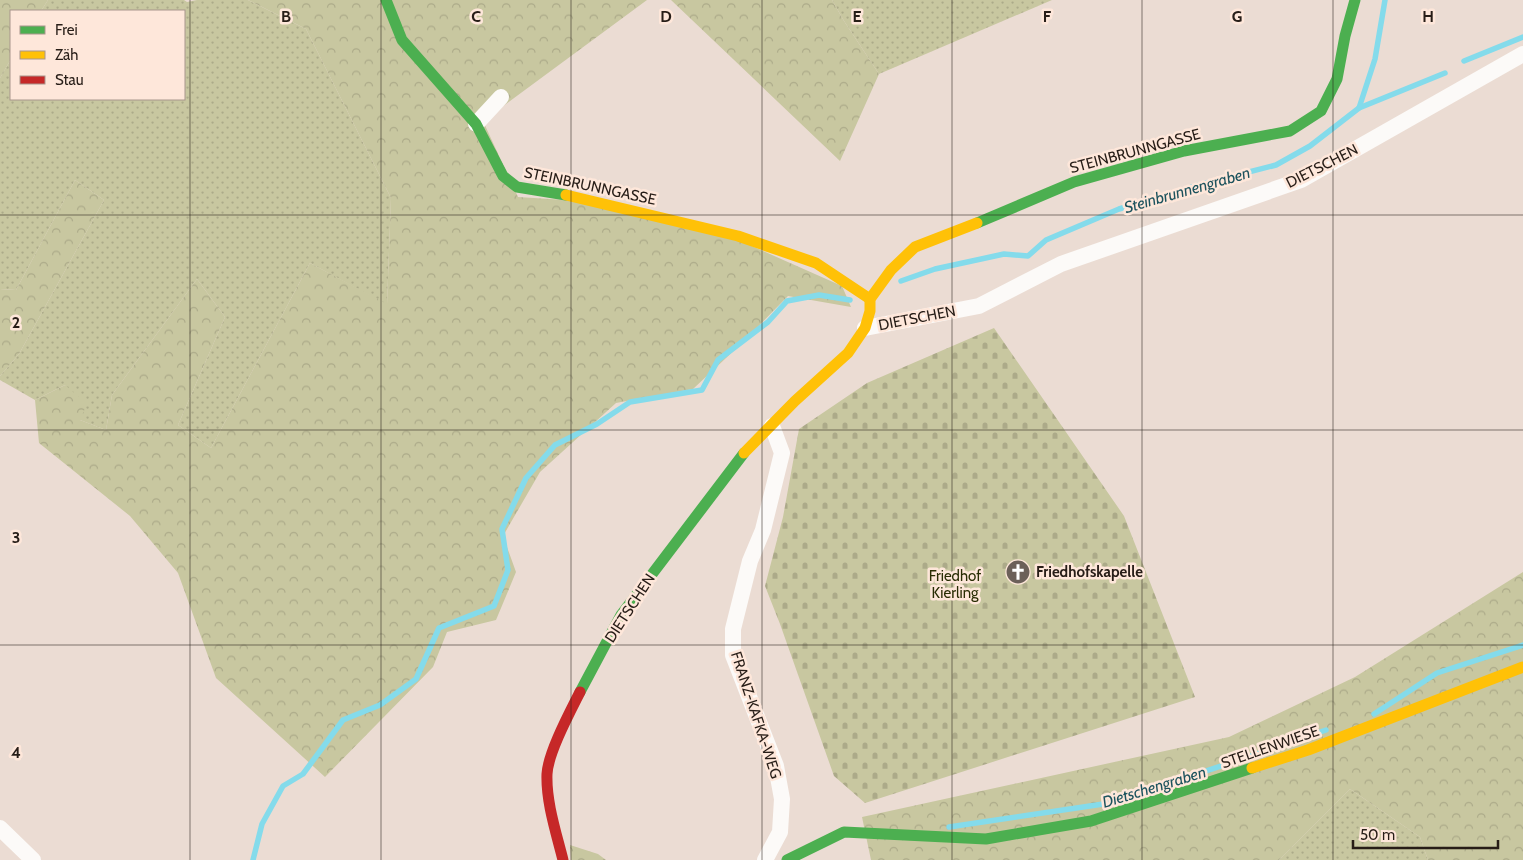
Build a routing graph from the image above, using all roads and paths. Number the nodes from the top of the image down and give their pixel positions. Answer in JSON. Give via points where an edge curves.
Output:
{"nodes":[{"id":1,"x":386,"y":0,"type":"edge"},
{"id":2,"x":1355,"y":0,"type":"edge"},
{"id":3,"x":1523,"y":54,"type":"edge"},
{"id":4,"x":501,"y":97,"type":"dead end"},
{"id":5,"x":476,"y":124,"type":"junction"},
{"id":6,"x":870,"y":299,"type":"junction"},
{"id":7,"x":865,"y":328,"type":"junction"},
{"id":8,"x":772,"y":426,"type":"junction"},
{"id":9,"x":1523,"y":667,"type":"edge"},
{"id":10,"x":0,"y":828,"type":"edge"},
{"id":11,"x":32,"y":860,"type":"edge"},
{"id":12,"x":563,"y":860,"type":"edge"},
{"id":13,"x":765,"y":860,"type":"edge"},
{"id":14,"x":787,"y":860,"type":"edge"}],
"edges":[{"from":1,"to":5,"type":"street","name":"STEINBRUNNGASSE","via":[[402,40]]},
{"from":2,"to":6,"type":"street","name":"STEINBRUNNGASSE","via":[[1336,79],[1321,111],[1290,131],[1184,151],[1074,182],[915,247],[891,270]]},
{"from":3,"to":7,"type":"street","name":"DIETSCHEN","via":[[1300,180],[1061,264],[978,306]]},
{"from":4,"to":5,"type":"street"},
{"from":5,"to":6,"type":"street","name":"STEINBRUNNGASSE","via":[[503,176],[517,187],[582,198],[738,236],[816,263]]},
{"from":6,"to":7,"type":"street","name":"STEINBRUNNGASSE"},
{"from":7,"to":8,"type":"street","name":"DIETSCHEN","via":[[848,353]]},
{"from":8,"to":12,"type":"street","name":"DIETSCHEN","via":[[740,457],[621,615],[569,714],[547,773],[549,802]]},
{"from":8,"to":13,"type":"street","name":"FRANZ-KAFKA-WEG","via":[[782,453],[733,629],[733,655],[776,766],[782,799],[780,832]]},
{"from":9,"to":14,"type":"street","name":"STELLENWIESE","via":[[1308,750],[1091,821],[986,840],[844,832]]},
{"from":10,"to":11,"type":"street"}]}
